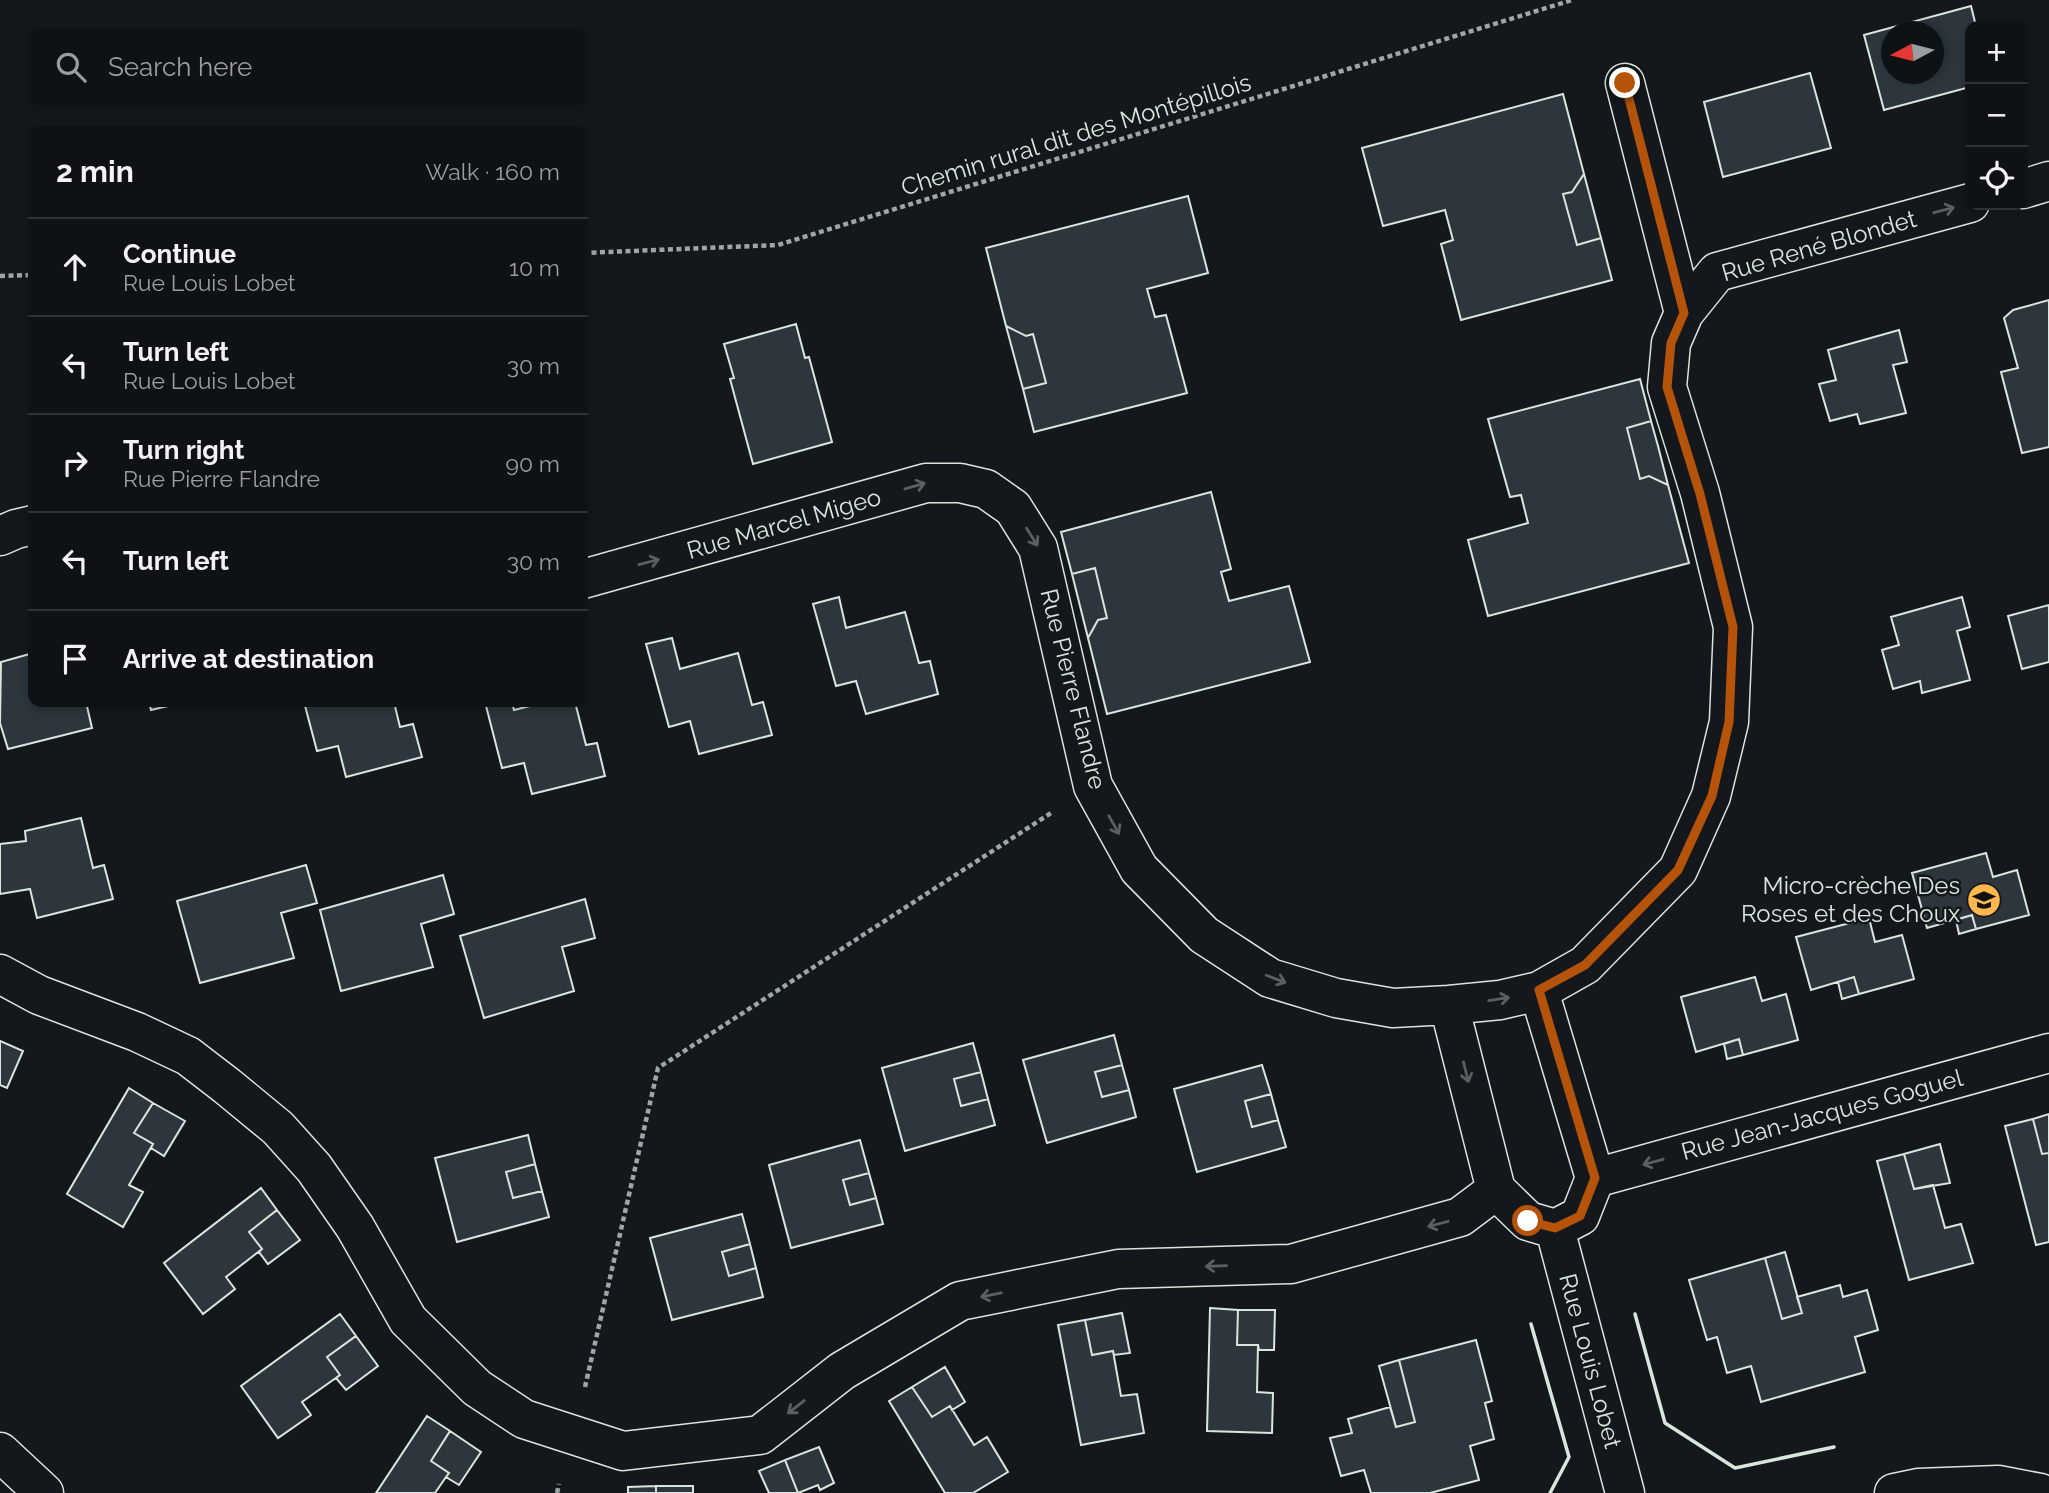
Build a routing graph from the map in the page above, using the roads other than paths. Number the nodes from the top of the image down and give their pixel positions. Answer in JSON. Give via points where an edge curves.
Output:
{"nodes":[{"id":1,"x":1625,"y":83,"type":"dead end"},
{"id":2,"x":2049,"y":181,"type":"edge"},
{"id":3,"x":2028,"y":187,"type":"edge"},
{"id":4,"x":1965,"y":204,"type":"edge"},
{"id":5,"x":1684,"y":313,"type":"junction"},
{"id":6,"x":986,"y":489,"type":"joint"},
{"id":7,"x":28,"y":526,"type":"edge"},
{"id":8,"x":0,"y":536,"type":"edge"},
{"id":9,"x":588,"y":578,"type":"edge"},
{"id":10,"x":0,"y":974,"type":"edge"},
{"id":11,"x":1539,"y":990,"type":"junction"},
{"id":12,"x":1449,"y":1005,"type":"junction"},
{"id":13,"x":2049,"y":1052,"type":"edge"},
{"id":14,"x":1595,"y":1178,"type":"junction"},
{"id":15,"x":1496,"y":1190,"type":"junction"},
{"id":16,"x":1555,"y":1228,"type":"junction"},
{"id":17,"x":0,"y":1452,"type":"edge"},
{"id":18,"x":44,"y":1493,"type":"edge"},
{"id":19,"x":1625,"y":1493,"type":"edge"},
{"id":20,"x":1894,"y":1493,"type":"edge"},
{"id":21,"x":2040,"y":1493,"type":"edge"}],
"edges":[{"from":1,"to":5,"type":"street"},
{"from":2,"to":3,"type":"street"},
{"from":5,"to":4,"type":"street","name":"Rue René Blondet","one_way":true,"via":[[1717,272]]},
{"from":5,"to":11,"type":"street","name":"Rue Pierre Flandre","via":[[1671,343],[1667,387],[1733,627],[1729,722],[1712,796],[1678,870],[1585,965]]},
{"from":9,"to":6,"type":"street","name":"Rue Marcel Migeo","one_way":true,"via":[[926,483]]},
{"from":6,"to":12,"type":"street","name":"Rue Pierre Flandre","one_way":true,"via":[[1013,508],[1038,548],[1093,786],[1139,869],[1204,935],[1270,978],[1336,998],[1394,1008]]},
{"from":7,"to":8,"type":"street"},
{"from":15,"to":10,"type":"street","one_way":true,"via":[[1460,1217],[1291,1264],[1118,1269],[960,1301],[842,1371],[760,1435],[623,1451],[524,1419],[477,1388],[408,1320],[355,1227],[314,1168],[278,1128],[188,1056],[39,995]]},
{"from":12,"to":11,"type":"street","name":"Rue Pierre Flandre","one_way":true},
{"from":11,"to":14,"type":"street"},
{"from":12,"to":15,"type":"street","one_way":true},
{"from":13,"to":14,"type":"street","name":"Rue Jean-Jacques Goguel","one_way":true},
{"from":14,"to":16,"type":"street","via":[[1580,1216]]},
{"from":15,"to":16,"type":"street","via":[[1528,1221]]},
{"from":16,"to":19,"type":"street","name":"Rue Louis Lobet"},
{"from":17,"to":18,"type":"street"},
{"from":20,"to":21,"type":"street","via":[[1998,1485]]}]}
